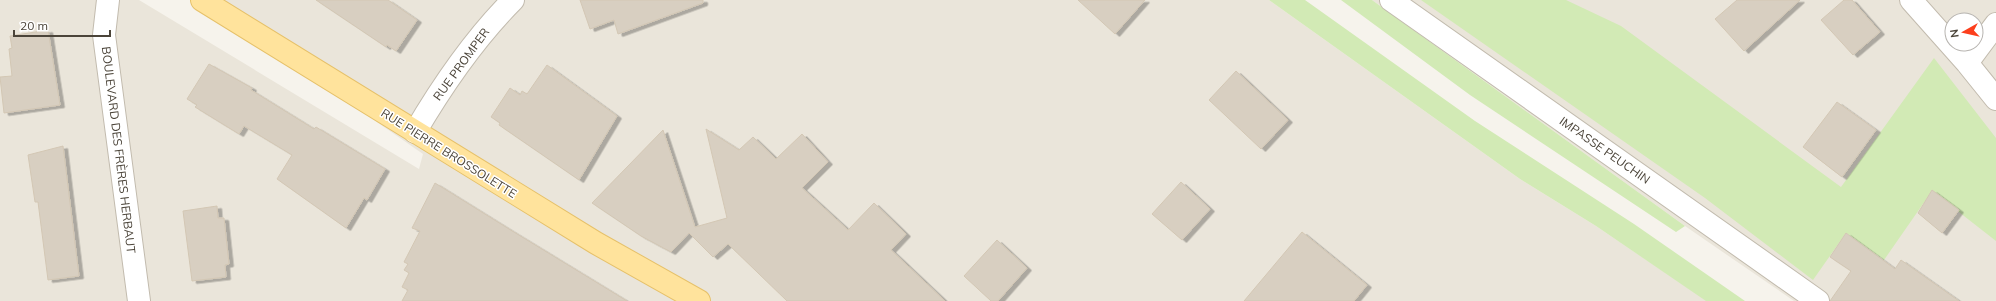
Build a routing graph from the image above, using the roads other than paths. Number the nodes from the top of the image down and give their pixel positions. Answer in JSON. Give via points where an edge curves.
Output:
{"nodes":[{"id":1,"x":108,"y":0,"type":"edge"},
{"id":2,"x":512,"y":0,"type":"edge"},
{"id":3,"x":1391,"y":0,"type":"edge"},
{"id":4,"x":1911,"y":0,"type":"edge"},
{"id":5,"x":211,"y":2,"type":"edge"},
{"id":6,"x":1996,"y":24,"type":"edge"},
{"id":7,"x":1967,"y":64,"type":"junction"},
{"id":8,"x":1996,"y":99,"type":"edge"},
{"id":9,"x":415,"y":132,"type":"junction"},
{"id":10,"x":138,"y":301,"type":"edge"},
{"id":11,"x":699,"y":301,"type":"edge"},
{"id":12,"x":1818,"y":301,"type":"edge"}],
"edges":[{"from":1,"to":10,"type":"street","name":"BOULEVARD DES FRÈRES HERBAUT","via":[[104,35]]},
{"from":2,"to":9,"type":"street","name":"RUE PROMPER","via":[[490,22],[430,106]]},
{"from":3,"to":12,"type":"street","name":"IMPASSE PEUCHIN"},
{"from":4,"to":7,"type":"street"},
{"from":5,"to":9,"type":"main road","name":"RUE PIERRE BROSSOLETTE"},
{"from":6,"to":7,"type":"street"},
{"from":7,"to":8,"type":"street"},
{"from":9,"to":11,"type":"main road","name":"RUE PIERRE BROSSOLETTE","via":[[596,243]]}]}
